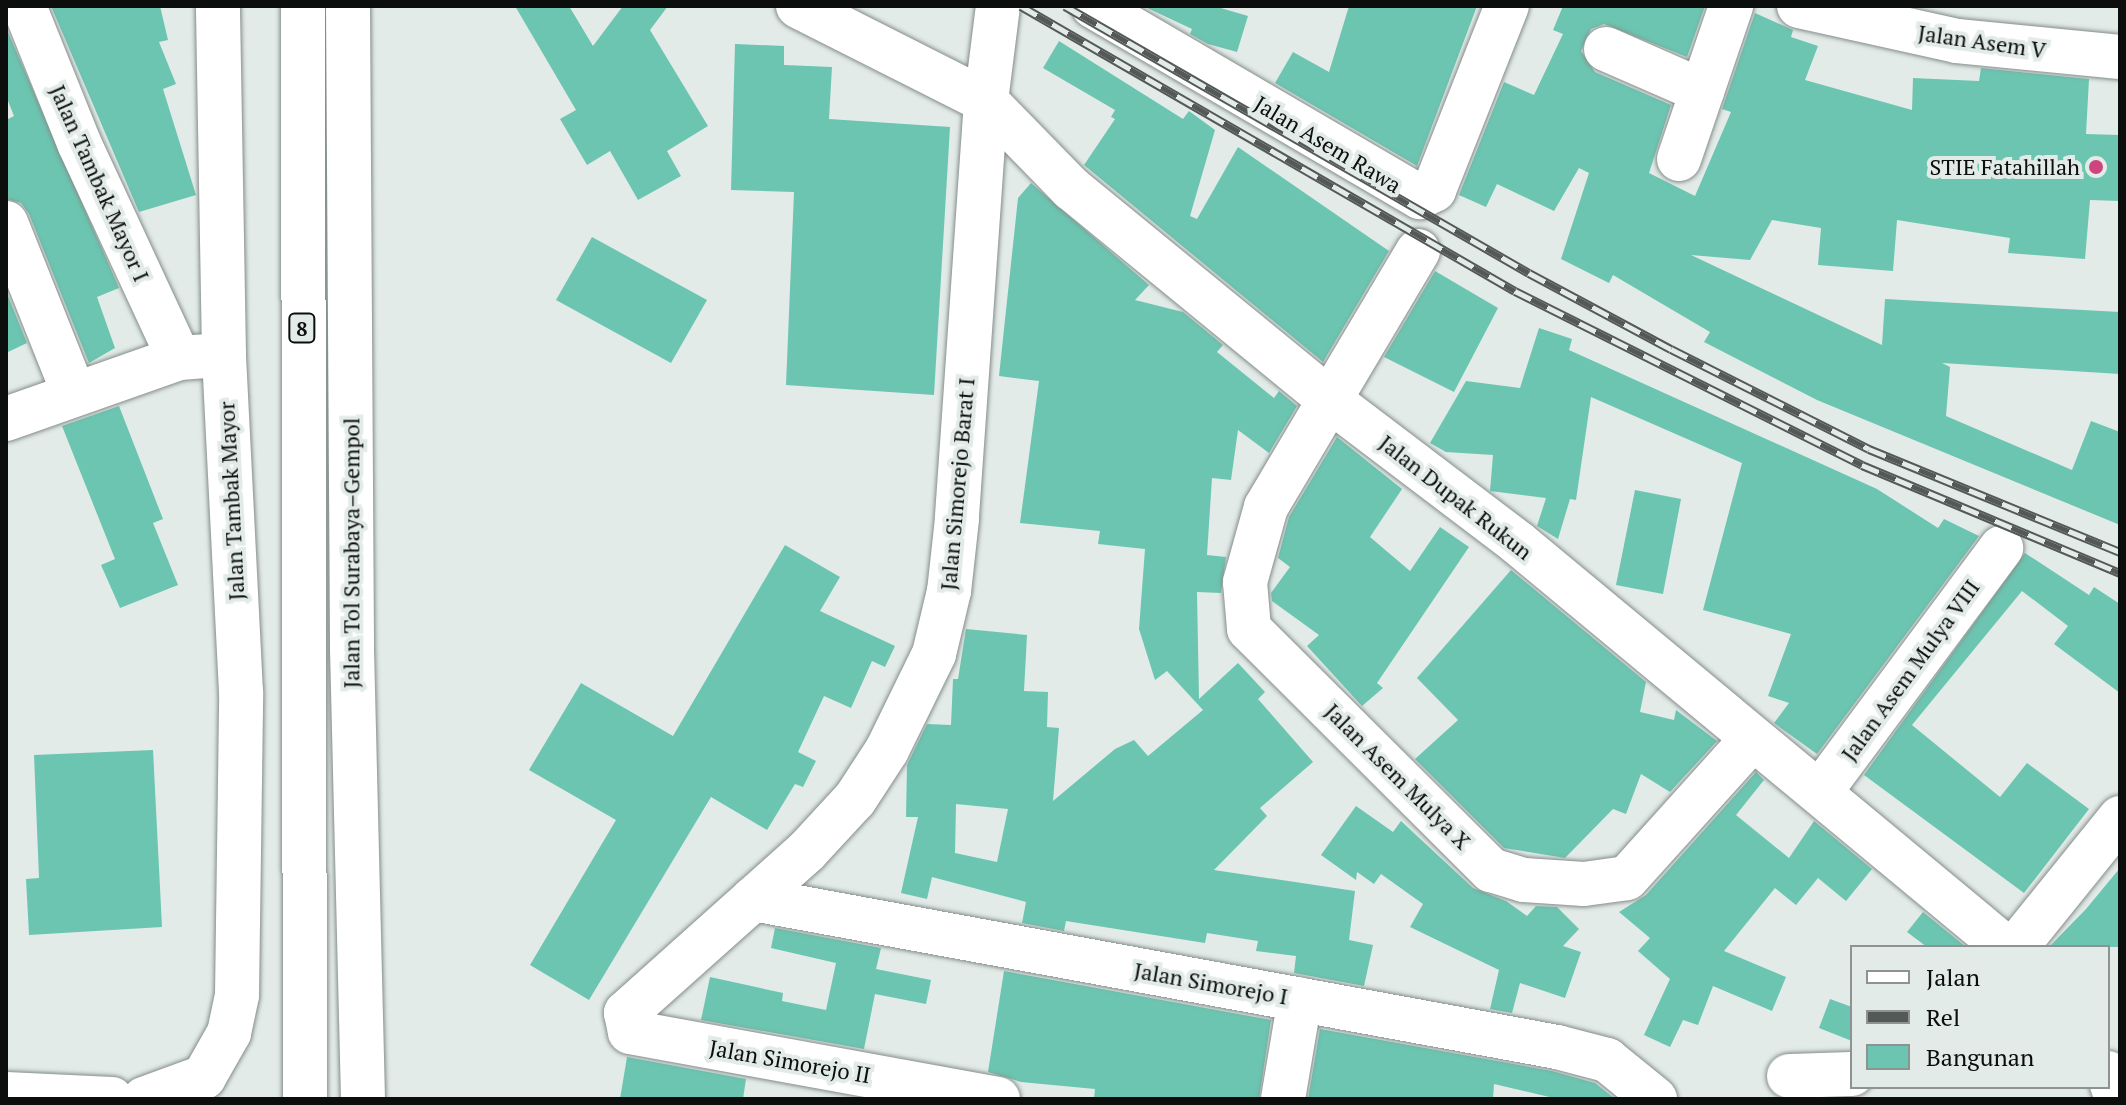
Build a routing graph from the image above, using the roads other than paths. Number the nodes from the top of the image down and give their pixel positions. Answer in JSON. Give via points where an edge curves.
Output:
{"nodes":[{"id":1,"x":24,"y":6,"type":"edge"},
{"id":2,"x":218,"y":6,"type":"edge"},
{"id":3,"x":303,"y":6,"type":"edge"},
{"id":4,"x":348,"y":6,"type":"edge"},
{"id":5,"x":798,"y":6,"type":"edge"},
{"id":6,"x":998,"y":6,"type":"edge"},
{"id":7,"x":1093,"y":6,"type":"edge"},
{"id":8,"x":1507,"y":6,"type":"edge"},
{"id":9,"x":1731,"y":6,"type":"edge"},
{"id":10,"x":1799,"y":6,"type":"edge"},
{"id":11,"x":1606,"y":49,"type":"dead end"},
{"id":12,"x":2120,"y":57,"type":"edge"},
{"id":13,"x":1702,"y":91,"type":"junction"},
{"id":14,"x":986,"y":101,"type":"junction"},
{"id":15,"x":1679,"y":159,"type":"dead end"},
{"id":16,"x":6,"y":223,"type":"edge"},
{"id":17,"x":1418,"y":251,"type":"dead end"},
{"id":18,"x":224,"y":354,"type":"junction"},
{"id":19,"x":179,"y":358,"type":"junction"},
{"id":20,"x":74,"y":394,"type":"junction"},
{"id":21,"x":1331,"y":401,"type":"junction"},
{"id":22,"x":6,"y":419,"type":"edge"},
{"id":23,"x":2001,"y":548,"type":"dead end"},
{"id":24,"x":1752,"y":739,"type":"junction"},
{"id":25,"x":1820,"y":792,"type":"junction"},
{"id":26,"x":2120,"y":818,"type":"edge"},
{"id":27,"x":753,"y":899,"type":"junction"},
{"id":28,"x":1993,"y":942,"type":"edge"},
{"id":29,"x":1300,"y":999,"type":"junction"},
{"id":30,"x":630,"y":1032,"type":"joint"},
{"id":31,"x":1850,"y":1074,"type":"edge"},
{"id":32,"x":1789,"y":1076,"type":"dead end"},
{"id":33,"x":2110,"y":1079,"type":"edge"},
{"id":34,"x":6,"y":1094,"type":"edge"},
{"id":35,"x":49,"y":1097,"type":"edge"},
{"id":36,"x":112,"y":1099,"type":"edge"},
{"id":37,"x":144,"y":1099,"type":"edge"},
{"id":38,"x":305,"y":1099,"type":"edge"},
{"id":39,"x":363,"y":1099,"type":"edge"},
{"id":40,"x":998,"y":1099,"type":"edge"},
{"id":41,"x":1283,"y":1099,"type":"edge"},
{"id":42,"x":1655,"y":1099,"type":"edge"},
{"id":43,"x":2117,"y":1099,"type":"edge"}],
"edges":[{"from":1,"to":19,"type":"main road","name":"Jalan Tambak Mayor I","via":[[79,143]]},
{"from":2,"to":18,"type":"main road","name":"Jalan Tambak Mayor"},
{"from":3,"to":38,"type":"main road","number":"8"},
{"from":4,"to":39,"type":"main road","name":"Jalan Tol Surabaya–Gempol","via":[[352,649]]},
{"from":5,"to":14,"type":"main road","name":"Jalan Dupak Rukun"},
{"from":6,"to":14,"type":"main road"},
{"from":7,"to":8,"type":"main road","name":"Jalan Asem Rawa","via":[[1420,197],[1434,190]]},
{"from":9,"to":13,"type":"main road"},
{"from":10,"to":12,"type":"main road","name":"Jalan Asem V","via":[[1957,41]]},
{"from":11,"to":13,"type":"main road"},
{"from":13,"to":15,"type":"main road"},
{"from":14,"to":21,"type":"main road","name":"Jalan Dupak Rukun","via":[[1072,189]]},
{"from":14,"to":27,"type":"main road","name":"Jalan Simorejo Barat I","via":[[957,519],[949,591],[934,654],[887,750],[855,799]]},
{"from":16,"to":20,"type":"main road"},
{"from":17,"to":21,"type":"main road","name":"Jalan Asem Mulya X"},
{"from":18,"to":19,"type":"main road"},
{"from":18,"to":37,"type":"main road","name":"Jalan Tambak Mayor","via":[[241,692],[237,995],[229,1033],[204,1077]]},
{"from":19,"to":20,"type":"main road"},
{"from":20,"to":22,"type":"main road"},
{"from":21,"to":24,"type":"main road","name":"Jalan Dupak Rukun","via":[[1518,543]]},
{"from":21,"to":24,"type":"main road","name":"Jalan Asem Mulya X","via":[[1266,507],[1253,539],[1245,582],[1249,629],[1491,870],[1554,884],[1627,878]]},
{"from":23,"to":25,"type":"main road","name":"Jalan Asem Mulya VIII"},
{"from":24,"to":25,"type":"main road","name":"Jalan Dupak Rukun"},
{"from":25,"to":28,"type":"main road","name":"Jalan Dupak Rukun"},
{"from":26,"to":28,"type":"main road"},
{"from":27,"to":29,"type":"main road","name":"Jalan Simorejo I"},
{"from":27,"to":30,"type":"main road","name":"Jalan Simorejo Barat I","via":[[630,1005]]},
{"from":29,"to":41,"type":"main road"},
{"from":29,"to":42,"type":"main road","name":"Jalan Simorejo I","via":[[1607,1060]]},
{"from":30,"to":40,"type":"main road","name":"Jalan Simorejo II"},
{"from":31,"to":32,"type":"main road"},
{"from":33,"to":43,"type":"main road"},
{"from":34,"to":35,"type":"main road"},
{"from":35,"to":36,"type":"main road"}]}
